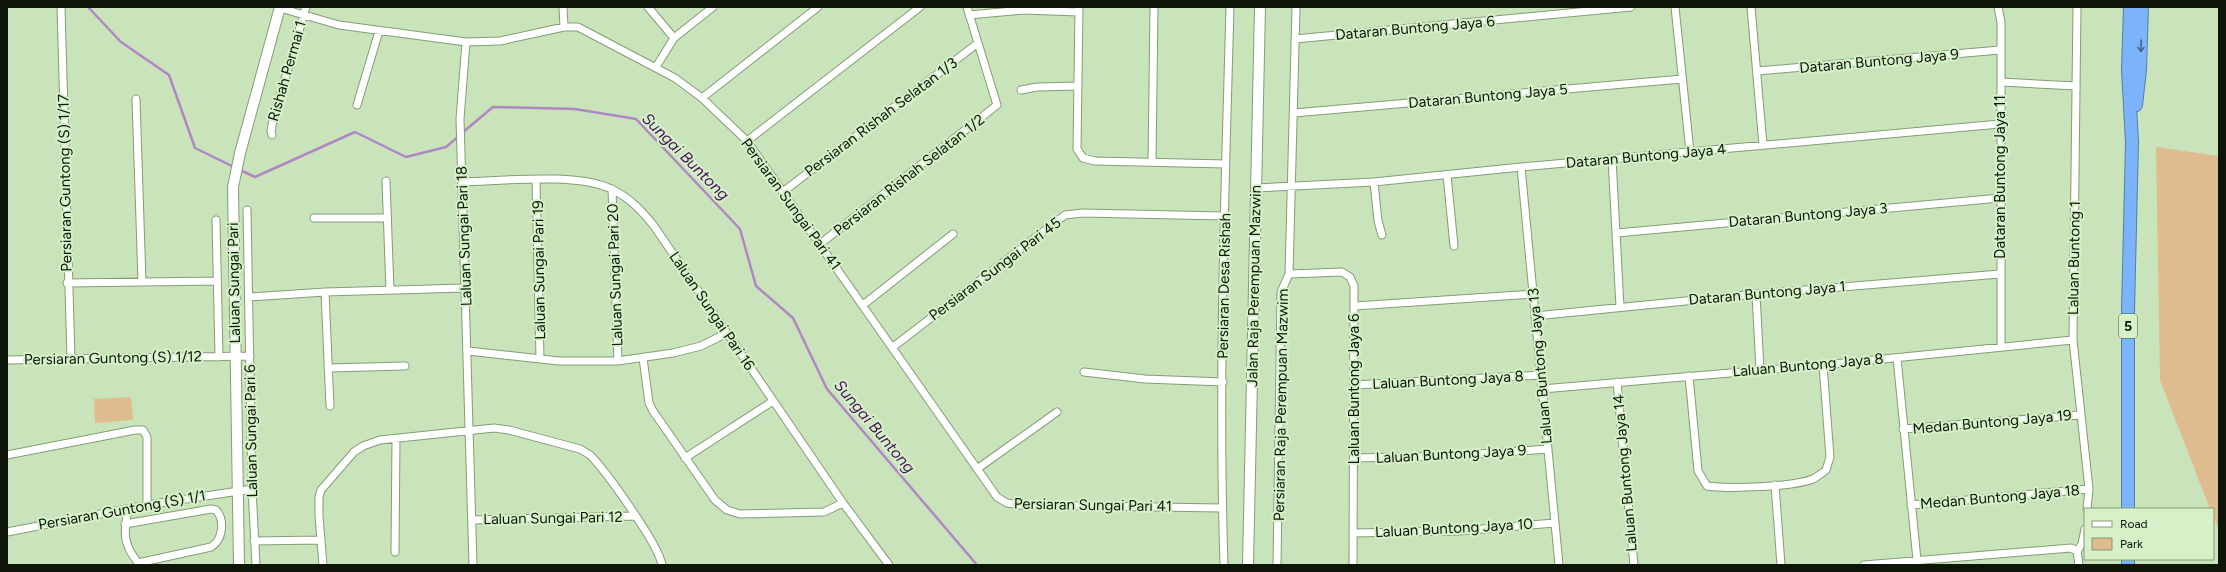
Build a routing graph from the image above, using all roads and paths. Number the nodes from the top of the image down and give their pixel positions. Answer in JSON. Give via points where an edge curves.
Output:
{"nodes":[{"id":1,"x":61,"y":7,"type":"edge"},
{"id":2,"x":306,"y":7,"type":"edge"},
{"id":3,"x":563,"y":7,"type":"edge"},
{"id":4,"x":648,"y":7,"type":"edge"},
{"id":5,"x":713,"y":7,"type":"edge"},
{"id":6,"x":818,"y":7,"type":"edge"},
{"id":7,"x":920,"y":7,"type":"edge"},
{"id":8,"x":967,"y":7,"type":"edge"},
{"id":9,"x":1154,"y":7,"type":"edge"},
{"id":10,"x":1230,"y":7,"type":"edge"},
{"id":11,"x":1260,"y":7,"type":"edge"},
{"id":12,"x":1296,"y":7,"type":"edge"},
{"id":13,"x":1631,"y":7,"type":"edge"},
{"id":14,"x":1675,"y":7,"type":"edge"},
{"id":15,"x":1751,"y":7,"type":"edge"},
{"id":16,"x":1998,"y":7,"type":"edge"},
{"id":17,"x":2076,"y":7,"type":"edge"},
{"id":18,"x":2130,"y":7,"type":"edge"},
{"id":19,"x":2142,"y":7,"type":"edge"},
{"id":20,"x":280,"y":8,"type":"edge"},
{"id":21,"x":1079,"y":10,"type":"edge"},
{"id":22,"x":969,"y":14,"type":"junction"},
{"id":23,"x":303,"y":15,"type":"junction"},
{"id":24,"x":564,"y":27,"type":"junction"},
{"id":25,"x":379,"y":31,"type":"junction"},
{"id":26,"x":674,"y":38,"type":"junction"},
{"id":27,"x":1295,"y":39,"type":"junction"},
{"id":28,"x":466,"y":42,"type":"junction"},
{"id":29,"x":978,"y":43,"type":"junction"},
{"id":30,"x":2000,"y":50,"type":"junction"},
{"id":31,"x":656,"y":67,"type":"junction"},
{"id":32,"x":1757,"y":71,"type":"junction"},
{"id":33,"x":1682,"y":79,"type":"junction"},
{"id":34,"x":2001,"y":82,"type":"junction"},
{"id":35,"x":1078,"y":86,"type":"junction"},
{"id":36,"x":2076,"y":86,"type":"junction"},
{"id":37,"x":1021,"y":90,"type":"dead end"},
{"id":38,"x":702,"y":98,"type":"junction"},
{"id":39,"x":136,"y":99,"type":"dead end"},
{"id":40,"x":357,"y":105,"type":"dead end"},
{"id":41,"x":1294,"y":113,"type":"junction"},
{"id":42,"x":2000,"y":124,"type":"junction"},
{"id":43,"x":272,"y":135,"type":"dead end"},
{"id":44,"x":747,"y":141,"type":"junction"},
{"id":45,"x":2132,"y":142,"type":"junction"},
{"id":46,"x":1762,"y":145,"type":"junction"},
{"id":47,"x":1690,"y":152,"type":"junction"},
{"id":48,"x":1612,"y":159,"type":"junction"},
{"id":49,"x":1152,"y":162,"type":"junction"},
{"id":50,"x":1226,"y":164,"type":"junction"},
{"id":51,"x":1521,"y":167,"type":"junction"},
{"id":52,"x":1447,"y":174,"type":"junction"},
{"id":53,"x":536,"y":180,"type":"junction"},
{"id":54,"x":386,"y":181,"type":"dead end"},
{"id":55,"x":463,"y":182,"type":"junction"},
{"id":56,"x":1374,"y":182,"type":"junction"},
{"id":57,"x":1256,"y":188,"type":"junction"},
{"id":58,"x":1292,"y":188,"type":"junction"},
{"id":59,"x":612,"y":189,"type":"junction"},
{"id":60,"x":784,"y":191,"type":"junction"},
{"id":61,"x":2000,"y":198,"type":"junction"},
{"id":62,"x":247,"y":210,"type":"dead end"},
{"id":63,"x":1224,"y":216,"type":"junction"},
{"id":64,"x":314,"y":218,"type":"dead end"},
{"id":65,"x":387,"y":218,"type":"junction"},
{"id":66,"x":216,"y":220,"type":"dead end"},
{"id":67,"x":1617,"y":233,"type":"junction"},
{"id":68,"x":953,"y":234,"type":"dead end"},
{"id":69,"x":1382,"y":235,"type":"dead end"},
{"id":70,"x":820,"y":244,"type":"junction"},
{"id":71,"x":1454,"y":246,"type":"dead end"},
{"id":72,"x":1289,"y":274,"type":"junction"},
{"id":73,"x":2000,"y":274,"type":"junction"},
{"id":74,"x":217,"y":281,"type":"junction"},
{"id":75,"x":142,"y":282,"type":"junction"},
{"id":76,"x":67,"y":283,"type":"junction"},
{"id":77,"x":465,"y":288,"type":"junction"},
{"id":78,"x":390,"y":290,"type":"junction"},
{"id":79,"x":325,"y":292,"type":"junction"},
{"id":80,"x":1533,"y":294,"type":"junction"},
{"id":81,"x":1756,"y":294,"type":"junction"},
{"id":82,"x":249,"y":297,"type":"junction"},
{"id":83,"x":863,"y":305,"type":"junction"},
{"id":84,"x":1355,"y":306,"type":"junction"},
{"id":85,"x":1620,"y":307,"type":"junction"},
{"id":86,"x":1535,"y":316,"type":"junction"},
{"id":87,"x":726,"y":333,"type":"junction"},
{"id":88,"x":2073,"y":340,"type":"junction"},
{"id":89,"x":2001,"y":346,"type":"junction"},
{"id":90,"x":893,"y":347,"type":"junction"},
{"id":91,"x":468,"y":351,"type":"junction"},
{"id":92,"x":235,"y":356,"type":"junction"},
{"id":93,"x":250,"y":356,"type":"junction"},
{"id":94,"x":219,"y":357,"type":"junction"},
{"id":95,"x":643,"y":358,"type":"junction"},
{"id":96,"x":1897,"y":358,"type":"junction"},
{"id":97,"x":70,"y":359,"type":"junction"},
{"id":98,"x":540,"y":359,"type":"junction"},
{"id":99,"x":7,"y":360,"type":"edge"},
{"id":100,"x":618,"y":361,"type":"junction"},
{"id":101,"x":1823,"y":365,"type":"junction"},
{"id":102,"x":405,"y":366,"type":"dead end"},
{"id":103,"x":328,"y":368,"type":"junction"},
{"id":104,"x":1760,"y":370,"type":"junction"},
{"id":105,"x":1084,"y":372,"type":"dead end"},
{"id":106,"x":1541,"y":375,"type":"junction"},
{"id":107,"x":1690,"y":376,"type":"junction"},
{"id":108,"x":1223,"y":382,"type":"junction"},
{"id":109,"x":1617,"y":382,"type":"junction"},
{"id":110,"x":1354,"y":385,"type":"junction"},
{"id":111,"x":1542,"y":389,"type":"junction"},
{"id":112,"x":773,"y":401,"type":"junction"},
{"id":113,"x":330,"y":406,"type":"dead end"},
{"id":114,"x":1057,"y":412,"type":"dead end"},
{"id":115,"x":2080,"y":415,"type":"junction"},
{"id":116,"x":1903,"y":429,"type":"junction"},
{"id":117,"x":470,"y":430,"type":"junction"},
{"id":118,"x":396,"y":439,"type":"junction"},
{"id":119,"x":1548,"y":449,"type":"junction"},
{"id":120,"x":7,"y":455,"type":"edge"},
{"id":121,"x":685,"y":458,"type":"junction"},
{"id":122,"x":1354,"y":458,"type":"junction"},
{"id":123,"x":977,"y":469,"type":"junction"},
{"id":124,"x":1775,"y":485,"type":"junction"},
{"id":125,"x":252,"y":489,"type":"junction"},
{"id":126,"x":2089,"y":489,"type":"junction"},
{"id":127,"x":237,"y":490,"type":"junction"},
{"id":128,"x":843,"y":503,"type":"junction"},
{"id":129,"x":147,"y":505,"type":"junction"},
{"id":130,"x":1911,"y":505,"type":"junction"},
{"id":131,"x":128,"y":508,"type":"junction"},
{"id":132,"x":1222,"y":508,"type":"junction"},
{"id":133,"x":2087,"y":508,"type":"edge"},
{"id":134,"x":2128,"y":508,"type":"edge"},
{"id":135,"x":635,"y":516,"type":"junction"},
{"id":136,"x":472,"y":520,"type":"junction"},
{"id":137,"x":1555,"y":523,"type":"junction"},
{"id":138,"x":125,"y":524,"type":"junction"},
{"id":139,"x":7,"y":532,"type":"edge"},
{"id":140,"x":1353,"y":533,"type":"junction"},
{"id":141,"x":2084,"y":534,"type":"edge"},
{"id":142,"x":321,"y":540,"type":"junction"},
{"id":143,"x":254,"y":541,"type":"junction"},
{"id":144,"x":2077,"y":551,"type":"junction"},
{"id":145,"x":395,"y":552,"type":"dead end"},
{"id":146,"x":1917,"y":560,"type":"junction"},
{"id":147,"x":139,"y":564,"type":"edge"},
{"id":148,"x":239,"y":565,"type":"edge"},
{"id":149,"x":256,"y":565,"type":"edge"},
{"id":150,"x":323,"y":565,"type":"edge"},
{"id":151,"x":473,"y":565,"type":"edge"},
{"id":152,"x":662,"y":565,"type":"edge"},
{"id":153,"x":889,"y":565,"type":"edge"},
{"id":154,"x":1224,"y":565,"type":"edge"},
{"id":155,"x":1248,"y":565,"type":"edge"},
{"id":156,"x":1277,"y":565,"type":"edge"},
{"id":157,"x":1353,"y":565,"type":"edge"},
{"id":158,"x":1559,"y":565,"type":"edge"},
{"id":159,"x":1634,"y":565,"type":"edge"},
{"id":160,"x":1781,"y":565,"type":"edge"},
{"id":161,"x":1864,"y":565,"type":"edge"},
{"id":162,"x":2079,"y":565,"type":"edge"}],
"edges":[{"from":1,"to":76,"type":"street","name":"Persiaran Guntong (S) 1/17"},
{"from":2,"to":23,"type":"street","name":"Rishah Permai 1"},
{"from":3,"to":24,"type":"street"},
{"from":4,"to":26,"type":"street"},
{"from":5,"to":26,"type":"street"},
{"from":6,"to":38,"type":"street"},
{"from":7,"to":44,"type":"street"},
{"from":8,"to":22,"type":"street"},
{"from":9,"to":49,"type":"street"},
{"from":10,"to":50,"type":"street","name":"Persiaran Desa Rishah"},
{"from":11,"to":57,"type":"main road","name":"Jalan Raja Perempuan Mazwin"},
{"from":12,"to":27,"type":"street","name":"Persiaran Raja Perempuan Mazwim"},
{"from":13,"to":27,"type":"street","name":"Dataran Buntong Jaya 6"},
{"from":14,"to":33,"type":"street"},
{"from":15,"to":32,"type":"street"},
{"from":16,"to":30,"type":"street","name":"Dataran Buntong Jaya 11"},
{"from":17,"to":36,"type":"street","name":"Laluan Buntong 1"},
{"from":18,"to":45,"type":"highway","number":"5","via":[[2128,70]]},
{"from":19,"to":45,"type":"highway","number":"5","one_way":true,"via":[[2140,70]]},
{"from":20,"to":23,"type":"street","name":"Persiaran Sungai Pari 41"},
{"from":20,"to":92,"type":"main road","name":"Laluan Sungai Pari","via":[[233,187]]},
{"from":21,"to":22,"type":"street"},
{"from":21,"to":35,"type":"street"},
{"from":22,"to":29,"type":"street"},
{"from":23,"to":25,"type":"street","name":"Persiaran Sungai Pari 41","via":[[339,25]]},
{"from":23,"to":43,"type":"street","name":"Rishah Permai 1","via":[[270,131]]},
{"from":24,"to":28,"type":"street","name":"Persiaran Sungai Pari 41","via":[[500,41]]},
{"from":24,"to":31,"type":"street","name":"Persiaran Sungai Pari 41","via":[[578,28],[591,33]]},
{"from":25,"to":28,"type":"street","name":"Persiaran Sungai Pari 41"},
{"from":25,"to":40,"type":"street"},
{"from":26,"to":31,"type":"street"},
{"from":27,"to":41,"type":"street","name":"Persiaran Raja Perempuan Mazwim"},
{"from":28,"to":55,"type":"street","name":"Laluan Sungai Pari 18","via":[[460,119]]},
{"from":29,"to":60,"type":"street","name":"Persiaran Rishah Selatan 1/3"},
{"from":29,"to":70,"type":"street","name":"Persiaran Rishah Selatan 1/2","via":[[997,105]]},
{"from":30,"to":32,"type":"street","name":"Dataran Buntong Jaya 9"},
{"from":30,"to":34,"type":"street","name":"Dataran Buntong Jaya 11"},
{"from":31,"to":38,"type":"street","name":"Persiaran Sungai Pari 41"},
{"from":32,"to":46,"type":"street"},
{"from":33,"to":41,"type":"street","name":"Dataran Buntong Jaya 5"},
{"from":33,"to":47,"type":"street"},
{"from":34,"to":36,"type":"street"},
{"from":34,"to":42,"type":"street","name":"Dataran Buntong Jaya 11"},
{"from":35,"to":37,"type":"street"},
{"from":35,"to":49,"type":"street","via":[[1077,149],[1084,158],[1095,161]]},
{"from":36,"to":88,"type":"street","name":"Laluan Buntong 1"},
{"from":38,"to":44,"type":"street","name":"Persiaran Sungai Pari 41"},
{"from":39,"to":75,"type":"street"},
{"from":41,"to":58,"type":"street","name":"Persiaran Raja Perempuan Mazwim"},
{"from":42,"to":46,"type":"street","name":"Dataran Buntong Jaya 4"},
{"from":42,"to":61,"type":"street","name":"Dataran Buntong Jaya 11"},
{"from":44,"to":60,"type":"street","name":"Persiaran Sungai Pari 41"},
{"from":45,"to":134,"type":"highway","number":"5","via":[[2128,311]]},
{"from":46,"to":47,"type":"street","name":"Dataran Buntong Jaya 4"},
{"from":47,"to":48,"type":"street","name":"Dataran Buntong Jaya 4"},
{"from":48,"to":51,"type":"street","name":"Dataran Buntong Jaya 4"},
{"from":48,"to":67,"type":"street"},
{"from":49,"to":50,"type":"street"},
{"from":50,"to":63,"type":"street","name":"Persiaran Desa Rishah"},
{"from":51,"to":52,"type":"street","name":"Dataran Buntong Jaya 4"},
{"from":51,"to":80,"type":"street","name":"Laluan Buntong Jaya 13"},
{"from":52,"to":56,"type":"street","name":"Dataran Buntong Jaya 4"},
{"from":52,"to":71,"type":"street"},
{"from":53,"to":55,"type":"street","name":"Laluan Sungai Pari 16"},
{"from":53,"to":59,"type":"street","name":"Laluan Sungai Pari 16","via":[[567,179]]},
{"from":53,"to":98,"type":"street","name":"Laluan Sungai Pari 19"},
{"from":54,"to":65,"type":"street"},
{"from":55,"to":77,"type":"street","name":"Laluan Sungai Pari 18"},
{"from":56,"to":58,"type":"street","name":"Dataran Buntong Jaya 4"},
{"from":56,"to":69,"type":"street"},
{"from":57,"to":58,"type":"street","name":"Dataran Buntong Jaya 4"},
{"from":57,"to":155,"type":"main road","name":"Jalan Raja Perempuan Mazwin"},
{"from":58,"to":72,"type":"street","name":"Persiaran Raja Perempuan Mazwim"},
{"from":59,"to":87,"type":"street","name":"Laluan Sungai Pari 16","via":[[640,208]]},
{"from":59,"to":100,"type":"street","name":"Laluan Sungai Pari 20"},
{"from":60,"to":70,"type":"street","name":"Persiaran Sungai Pari 41"},
{"from":61,"to":67,"type":"street","name":"Dataran Buntong Jaya 3"},
{"from":61,"to":73,"type":"street","name":"Dataran Buntong Jaya 11"},
{"from":62,"to":82,"type":"street","name":"Laluan Sungai Pari 6"},
{"from":63,"to":90,"type":"street","name":"Persiaran Sungai Pari 45","via":[[1083,213],[1065,215]]},
{"from":63,"to":108,"type":"street","name":"Persiaran Desa Rishah"},
{"from":64,"to":65,"type":"street"},
{"from":65,"to":78,"type":"street"},
{"from":66,"to":74,"type":"street","name":"Persiaran Guntong (S) 1/12"},
{"from":67,"to":85,"type":"street"},
{"from":68,"to":83,"type":"street"},
{"from":70,"to":83,"type":"street","name":"Persiaran Sungai Pari 41"},
{"from":72,"to":84,"type":"street","name":"Laluan Buntong Jaya 6","via":[[1342,272],[1350,277],[1354,286]]},
{"from":72,"to":156,"type":"street","name":"Persiaran Raja Perempuan Mazwim","via":[[1281,292]]},
{"from":73,"to":81,"type":"street","name":"Dataran Buntong Jaya 1"},
{"from":73,"to":89,"type":"street","name":"Dataran Buntong Jaya 11"},
{"from":74,"to":75,"type":"street"},
{"from":74,"to":94,"type":"street","name":"Persiaran Guntong (S) 1/12"},
{"from":75,"to":76,"type":"street"},
{"from":76,"to":97,"type":"street","name":"Persiaran Guntong (S) 1/17"},
{"from":77,"to":78,"type":"street"},
{"from":77,"to":91,"type":"street","name":"Laluan Sungai Pari 18"},
{"from":78,"to":79,"type":"street"},
{"from":79,"to":82,"type":"street"},
{"from":79,"to":103,"type":"street"},
{"from":80,"to":84,"type":"street"},
{"from":80,"to":86,"type":"street","name":"Laluan Buntong Jaya 13"},
{"from":81,"to":85,"type":"street","name":"Dataran Buntong Jaya 1"},
{"from":81,"to":104,"type":"street"},
{"from":82,"to":93,"type":"street","name":"Laluan Sungai Pari 6"},
{"from":83,"to":90,"type":"street","name":"Persiaran Sungai Pari 41"},
{"from":84,"to":110,"type":"street","name":"Laluan Buntong Jaya 6"},
{"from":85,"to":86,"type":"street","name":"Dataran Buntong Jaya 1"},
{"from":86,"to":106,"type":"street","name":"Laluan Buntong Jaya 13"},
{"from":87,"to":95,"type":"street","via":[[701,346]]},
{"from":87,"to":112,"type":"street","name":"Laluan Sungai Pari 16"},
{"from":88,"to":89,"type":"street","name":"Laluan Buntong Jaya 8"},
{"from":88,"to":115,"type":"street","name":"Laluan Buntong 1"},
{"from":89,"to":96,"type":"street","name":"Laluan Buntong Jaya 8"},
{"from":90,"to":123,"type":"street","name":"Persiaran Sungai Pari 41"},
{"from":91,"to":98,"type":"street"},
{"from":91,"to":117,"type":"street","name":"Laluan Sungai Pari 18"},
{"from":92,"to":93,"type":"street","name":"Persiaran Guntong (S) 1/12"},
{"from":92,"to":94,"type":"street","name":"Persiaran Guntong (S) 1/12"},
{"from":92,"to":127,"type":"main road","name":"Laluan Sungai Pari"},
{"from":93,"to":125,"type":"street","name":"Laluan Sungai Pari 6"},
{"from":94,"to":97,"type":"street","name":"Persiaran Guntong (S) 1/12"},
{"from":95,"to":100,"type":"street"},
{"from":95,"to":121,"type":"street","via":[[649,402]]},
{"from":96,"to":101,"type":"street","name":"Laluan Buntong Jaya 8"},
{"from":96,"to":116,"type":"street"},
{"from":97,"to":99,"type":"street","name":"Persiaran Guntong (S) 1/12"},
{"from":98,"to":100,"type":"street"},
{"from":101,"to":104,"type":"street","name":"Laluan Buntong Jaya 8"},
{"from":101,"to":124,"type":"street","via":[[1830,456],[1826,470],[1812,479]]},
{"from":102,"to":103,"type":"street"},
{"from":103,"to":113,"type":"street"},
{"from":104,"to":107,"type":"street","name":"Laluan Buntong Jaya 8"},
{"from":105,"to":108,"type":"street","via":[[1145,379]]},
{"from":106,"to":110,"type":"street","name":"Laluan Buntong Jaya 8"},
{"from":106,"to":111,"type":"street","name":"Laluan Buntong Jaya 13"},
{"from":107,"to":109,"type":"street","name":"Laluan Buntong Jaya 8"},
{"from":107,"to":124,"type":"street","via":[[1698,471],[1707,486],[1723,488]]},
{"from":108,"to":132,"type":"street","name":"Persiaran Desa Rishah"},
{"from":109,"to":111,"type":"street","name":"Laluan Buntong Jaya 8"},
{"from":109,"to":159,"type":"street","name":"Laluan Buntong Jaya 14"},
{"from":110,"to":122,"type":"street","name":"Laluan Buntong Jaya 6"},
{"from":111,"to":119,"type":"street","name":"Laluan Buntong Jaya 13"},
{"from":112,"to":121,"type":"street"},
{"from":112,"to":128,"type":"street","name":"Laluan Sungai Pari 16"},
{"from":114,"to":123,"type":"street"},
{"from":115,"to":116,"type":"street","name":"Medan Buntong Jaya 19"},
{"from":115,"to":126,"type":"street","name":"Laluan Buntong 1"},
{"from":116,"to":130,"type":"street"},
{"from":117,"to":118,"type":"street"},
{"from":117,"to":135,"type":"street","via":[[509,430],[590,454]]},
{"from":117,"to":136,"type":"street","name":"Laluan Sungai Pari 18"},
{"from":118,"to":142,"type":"street","via":[[380,440],[363,446],[354,452],[325,484],[319,497]]},
{"from":118,"to":145,"type":"street"},
{"from":119,"to":122,"type":"street","name":"Laluan Buntong Jaya 9","via":[[1452,456]]},
{"from":119,"to":137,"type":"street","name":"Laluan Buntong Jaya 13"},
{"from":120,"to":129,"type":"street","via":[[143,430],[147,438]]},
{"from":121,"to":128,"type":"street","via":[[715,500],[727,510],[740,514],[824,512]]},
{"from":122,"to":140,"type":"street","name":"Laluan Buntong Jaya 6"},
{"from":123,"to":132,"type":"street","name":"Persiaran Sungai Pari 41","via":[[997,496],[1007,503]]},
{"from":124,"to":160,"type":"street"},
{"from":125,"to":127,"type":"street","name":"Persiaran Guntong (S) 1/1"},
{"from":125,"to":143,"type":"street","name":"Laluan Sungai Pari 6"},
{"from":126,"to":130,"type":"street","name":"Medan Buntong Jaya 18"},
{"from":126,"to":133,"type":"street","name":"Laluan Buntong 1"},
{"from":127,"to":129,"type":"street","name":"Persiaran Guntong (S) 1/1"},
{"from":127,"to":148,"type":"main road","name":"Laluan Sungai Pari"},
{"from":128,"to":153,"type":"street","name":"Laluan Sungai Pari 16"},
{"from":129,"to":131,"type":"street","name":"Persiaran Guntong (S) 1/1"},
{"from":130,"to":146,"type":"street"},
{"from":131,"to":138,"type":"street"},
{"from":131,"to":139,"type":"street","name":"Persiaran Guntong (S) 1/1"},
{"from":132,"to":154,"type":"street","name":"Persiaran Desa Rishah"},
{"from":135,"to":136,"type":"street","name":"Laluan Sungai Pari 12"},
{"from":135,"to":152,"type":"street","via":[[657,551]]},
{"from":136,"to":151,"type":"street","name":"Laluan Sungai Pari 18"},
{"from":137,"to":140,"type":"street","name":"Laluan Buntong Jaya 10","via":[[1458,531]]},
{"from":137,"to":158,"type":"street","name":"Laluan Buntong Jaya 13"},
{"from":138,"to":147,"type":"street","via":[[127,546]]},
{"from":138,"to":147,"type":"street","via":[[211,509],[219,513],[221,535],[215,545]]},
{"from":140,"to":157,"type":"street","name":"Laluan Buntong Jaya 6"},
{"from":141,"to":144,"type":"street"},
{"from":142,"to":143,"type":"street"},
{"from":142,"to":150,"type":"street"},
{"from":143,"to":149,"type":"street","name":"Laluan Sungai Pari 6"},
{"from":144,"to":146,"type":"street","via":[[2071,548]]},
{"from":144,"to":162,"type":"street"},
{"from":146,"to":161,"type":"street"}]}
